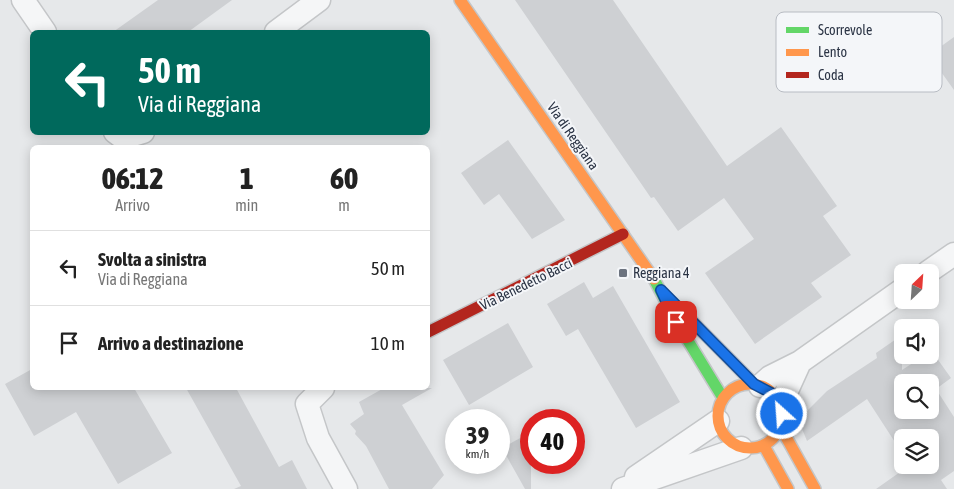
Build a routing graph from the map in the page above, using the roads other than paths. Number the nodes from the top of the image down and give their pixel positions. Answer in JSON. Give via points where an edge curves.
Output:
{"nodes":[{"id":1,"x":23,"y":0,"type":"edge"},
{"id":2,"x":319,"y":0,"type":"edge"},
{"id":3,"x":460,"y":0,"type":"edge"},
{"id":4,"x":44,"y":30,"type":"edge"},
{"id":5,"x":279,"y":30,"type":"edge"},
{"id":6,"x":623,"y":234,"type":"junction"},
{"id":7,"x":954,"y":254,"type":"edge"},
{"id":8,"x":939,"y":264,"type":"edge"},
{"id":9,"x":661,"y":290,"type":"junction"},
{"id":10,"x":894,"y":296,"type":"edge"},
{"id":11,"x":430,"y":331,"type":"edge"},
{"id":12,"x":800,"y":362,"type":"junction"},
{"id":13,"x":757,"y":385,"type":"junction"},
{"id":14,"x":321,"y":390,"type":"edge"},
{"id":15,"x":723,"y":398,"type":"junction"},
{"id":16,"x":781,"y":417,"type":"junction"},
{"id":17,"x":718,"y":421,"type":"junction"},
{"id":18,"x":764,"y":446,"type":"junction"},
{"id":19,"x":741,"y":448,"type":"junction"},
{"id":20,"x":346,"y":489,"type":"edge"},
{"id":21,"x":619,"y":489,"type":"edge"},
{"id":22,"x":623,"y":489,"type":"edge"},
{"id":23,"x":788,"y":489,"type":"edge"},
{"id":24,"x":815,"y":489,"type":"edge"}],
"edges":[{"from":1,"to":4,"type":"street"},
{"from":2,"to":5,"type":"street"},
{"from":3,"to":6,"type":"street","name":"Via di Reggiana"},
{"from":6,"to":9,"type":"street","name":"Via di Reggiana"},
{"from":6,"to":11,"type":"street","name":"Via Benedetto Bacci"},
{"from":7,"to":8,"type":"street"},
{"from":9,"to":13,"type":"street","name":"Via di Reggiana"},
{"from":9,"to":15,"type":"street","name":"Via di Reggiana","via":[[676,322]]},
{"from":10,"to":12,"type":"street"},
{"from":12,"to":13,"type":"street"},
{"from":12,"to":16,"type":"street"},
{"from":13,"to":15,"type":"street","via":[[740,386]]},
{"from":13,"to":16,"type":"street","name":"Via di Reggiana","via":[[773,394]]},
{"from":14,"to":20,"type":"street","via":[[307,404],[318,438]]},
{"from":15,"to":17,"type":"street"},
{"from":16,"to":18,"type":"street","via":[[774,438]]},
{"from":16,"to":24,"type":"street","name":"Via di Reggiana"},
{"from":17,"to":19,"type":"street","via":[[723,435]]},
{"from":17,"to":21,"type":"street"},
{"from":18,"to":19,"type":"street"},
{"from":18,"to":23,"type":"street"},
{"from":19,"to":22,"type":"street"}]}
